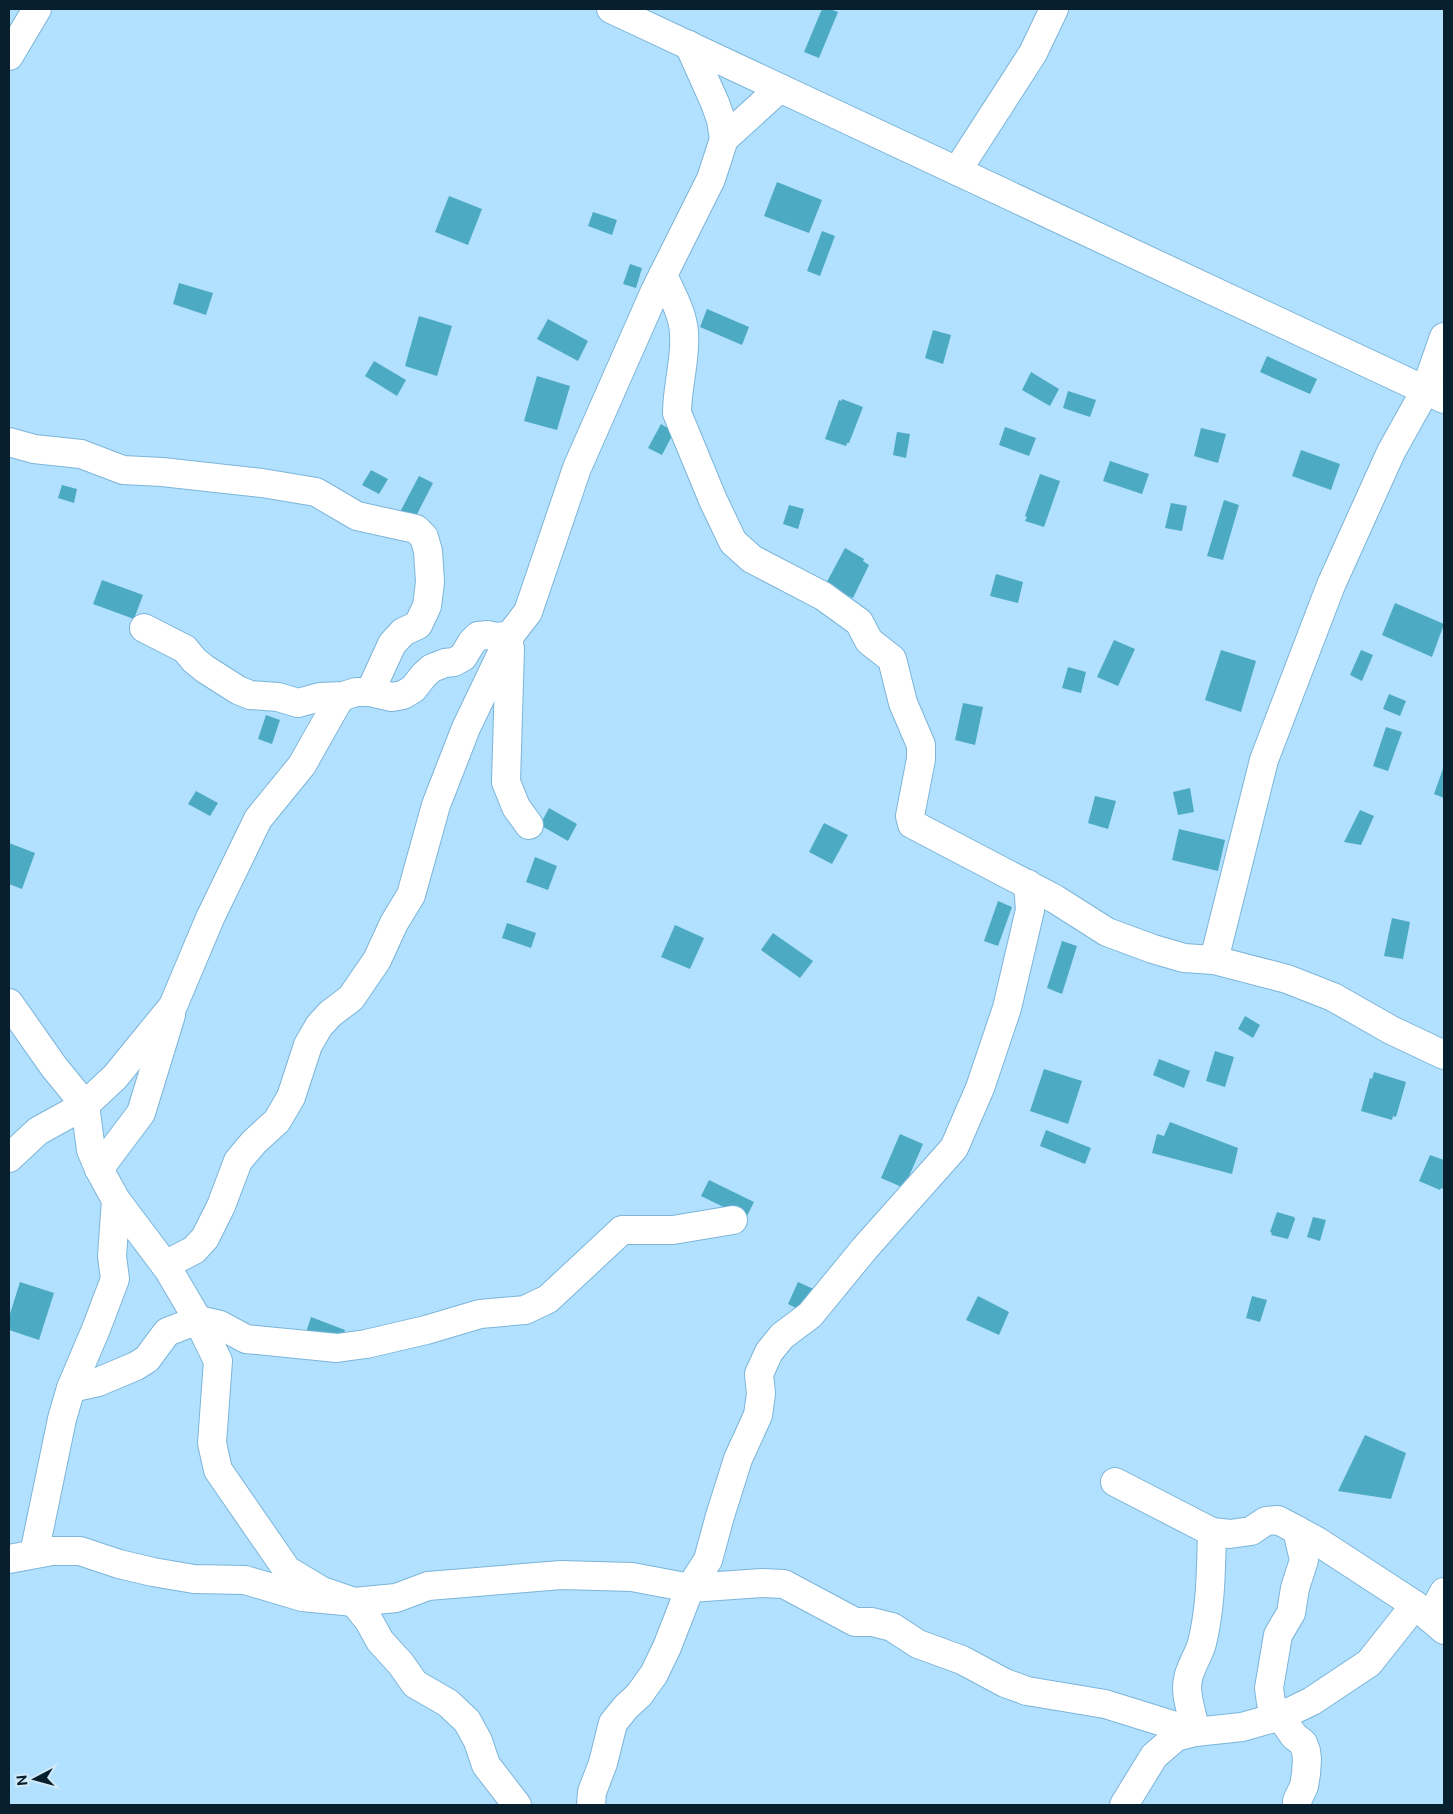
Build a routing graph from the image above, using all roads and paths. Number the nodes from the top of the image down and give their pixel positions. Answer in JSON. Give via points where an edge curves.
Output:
{"nodes":[{"id":1,"x":37,"y":9,"type":"edge"},
{"id":2,"x":611,"y":9,"type":"edge"},
{"id":3,"x":1054,"y":9,"type":"edge"},
{"id":4,"x":689,"y":45,"type":"junction"},
{"id":5,"x":9,"y":56,"type":"edge"},
{"id":6,"x":780,"y":88,"type":"junction"},
{"id":7,"x":724,"y":139,"type":"junction"},
{"id":8,"x":957,"y":172,"type":"junction"},
{"id":9,"x":663,"y":275,"type":"junction"},
{"id":10,"x":1444,"y":336,"type":"edge"},
{"id":11,"x":1435,"y":395,"type":"edge"},
{"id":12,"x":9,"y":442,"type":"edge"},
{"id":13,"x":144,"y":628,"type":"dead end"},
{"id":14,"x":511,"y":634,"type":"junction"},
{"id":15,"x":370,"y":692,"type":"junction"},
{"id":16,"x":343,"y":696,"type":"junction"},
{"id":17,"x":529,"y":825,"type":"dead end"},
{"id":18,"x":1029,"y":897,"type":"junction"},
{"id":19,"x":1214,"y":960,"type":"junction"},
{"id":20,"x":9,"y":1003,"type":"edge"},
{"id":21,"x":173,"y":1006,"type":"junction"},
{"id":22,"x":1444,"y":1055,"type":"edge"},
{"id":23,"x":85,"y":1105,"type":"junction"},
{"id":24,"x":9,"y":1158,"type":"edge"},
{"id":25,"x":99,"y":1169,"type":"junction"},
{"id":26,"x":116,"y":1200,"type":"junction"},
{"id":27,"x":733,"y":1220,"type":"dead end"},
{"id":28,"x":165,"y":1265,"type":"junction"},
{"id":29,"x":198,"y":1320,"type":"junction"},
{"id":30,"x":71,"y":1388,"type":"junction"},
{"id":31,"x":1115,"y":1482,"type":"dead end"},
{"id":32,"x":1212,"y":1532,"type":"junction"},
{"id":33,"x":1306,"y":1544,"type":"junction"},
{"id":34,"x":22,"y":1556,"type":"edge"},
{"id":35,"x":690,"y":1588,"type":"junction"},
{"id":36,"x":1444,"y":1592,"type":"edge"},
{"id":37,"x":354,"y":1602,"type":"junction"},
{"id":38,"x":1430,"y":1618,"type":"edge"},
{"id":39,"x":1281,"y":1716,"type":"junction"},
{"id":40,"x":1195,"y":1732,"type":"junction"},
{"id":41,"x":517,"y":1805,"type":"edge"},
{"id":42,"x":591,"y":1805,"type":"edge"},
{"id":43,"x":1124,"y":1805,"type":"edge"},
{"id":44,"x":1297,"y":1805,"type":"edge"}],
"edges":[{"from":1,"to":5,"type":"street"},
{"from":2,"to":4,"type":"street"},
{"from":3,"to":8,"type":"street","via":[[1033,53]]},
{"from":4,"to":6,"type":"street"},
{"from":4,"to":7,"type":"street","via":[[715,103]]},
{"from":6,"to":7,"type":"street"},
{"from":6,"to":8,"type":"street"},
{"from":7,"to":9,"type":"street","via":[[711,179]]},
{"from":8,"to":11,"type":"street"},
{"from":9,"to":14,"type":"street","via":[[577,468],[528,612]]},
{"from":9,"to":18,"type":"street","via":[[682,318],[684,332],[677,413],[712,500],[733,542],[752,559],[823,596],[859,622],[869,641],[892,659],[903,703],[921,745],[910,816],[912,824]]},
{"from":10,"to":11,"type":"street"},
{"from":11,"to":19,"type":"street","via":[[1391,452],[1335,576],[1264,760]]},
{"from":12,"to":15,"type":"street","via":[[34,449],[81,454],[123,470],[262,482],[316,492],[357,516],[416,528],[424,537],[428,551],[430,582],[427,606],[418,625],[403,632],[392,644]]},
{"from":13,"to":16,"type":"street","via":[[185,649],[205,669],[250,696],[278,697],[298,703],[320,697]]},
{"from":14,"to":15,"type":"street","via":[[496,638],[478,636],[463,657],[432,668],[403,695],[392,697]]},
{"from":14,"to":17,"type":"street","via":[[506,782],[516,807]]},
{"from":14,"to":28,"type":"street","via":[[466,728],[436,805],[411,894],[377,960],[351,998],[330,1014],[308,1045],[291,1097],[277,1121],[238,1161],[205,1238],[194,1250]]},
{"from":15,"to":16,"type":"street"},
{"from":16,"to":21,"type":"street","via":[[302,765],[258,819],[210,918]]},
{"from":18,"to":19,"type":"street","via":[[1054,898],[1107,932],[1153,949],[1184,958]]},
{"from":18,"to":35,"type":"street","via":[[1008,1008],[980,1088],[954,1148],[810,1314],[782,1336],[769,1352],[759,1374],[758,1415],[738,1460],[708,1560]]},
{"from":19,"to":22,"type":"street","via":[[1287,979],[1333,997]]},
{"from":20,"to":23,"type":"street"},
{"from":21,"to":23,"type":"street","via":[[115,1077]]},
{"from":21,"to":25,"type":"street","via":[[141,1112]]},
{"from":23,"to":24,"type":"street","via":[[38,1131]]},
{"from":23,"to":25,"type":"street","via":[[92,1150]]},
{"from":25,"to":26,"type":"street"},
{"from":26,"to":28,"type":"street"},
{"from":26,"to":30,"type":"street","via":[[112,1256],[115,1278]]},
{"from":27,"to":29,"type":"street","via":[[673,1230],[622,1230],[548,1299],[525,1310],[480,1314],[366,1344],[337,1348],[246,1340],[220,1325]]},
{"from":28,"to":29,"type":"street"},
{"from":29,"to":30,"type":"street","via":[[167,1332],[147,1359],[136,1366],[98,1382]]},
{"from":29,"to":37,"type":"street","via":[[218,1362],[212,1443],[218,1470],[287,1570],[322,1591]]},
{"from":30,"to":34,"type":"street"},
{"from":31,"to":32,"type":"street"},
{"from":32,"to":33,"type":"street","via":[[1251,1531],[1266,1522],[1278,1520]]},
{"from":32,"to":40,"type":"street","via":[[1210,1596],[1202,1644],[1188,1679]]},
{"from":33,"to":38,"type":"street"},
{"from":33,"to":39,"type":"street","via":[[1290,1613],[1278,1635],[1269,1688],[1271,1703]]},
{"from":34,"to":37,"type":"street","via":[[80,1551],[153,1572],[194,1579],[245,1580],[302,1598]]},
{"from":35,"to":37,"type":"street","via":[[632,1577],[561,1575],[428,1586],[396,1598]]},
{"from":35,"to":40,"type":"street","via":[[784,1584],[855,1622],[892,1627],[918,1644],[962,1660],[1027,1691],[1105,1704]]},
{"from":35,"to":42,"type":"street","via":[[654,1674],[613,1723]]},
{"from":36,"to":38,"type":"street"},
{"from":37,"to":41,"type":"street","via":[[380,1642],[416,1684],[448,1703],[467,1721],[486,1765]]},
{"from":38,"to":39,"type":"street","via":[[1312,1701]]},
{"from":39,"to":40,"type":"street","via":[[1242,1727]]},
{"from":39,"to":44,"type":"street","via":[[1303,1744],[1308,1759]]},
{"from":40,"to":43,"type":"street","via":[[1176,1737],[1154,1756]]}]}
